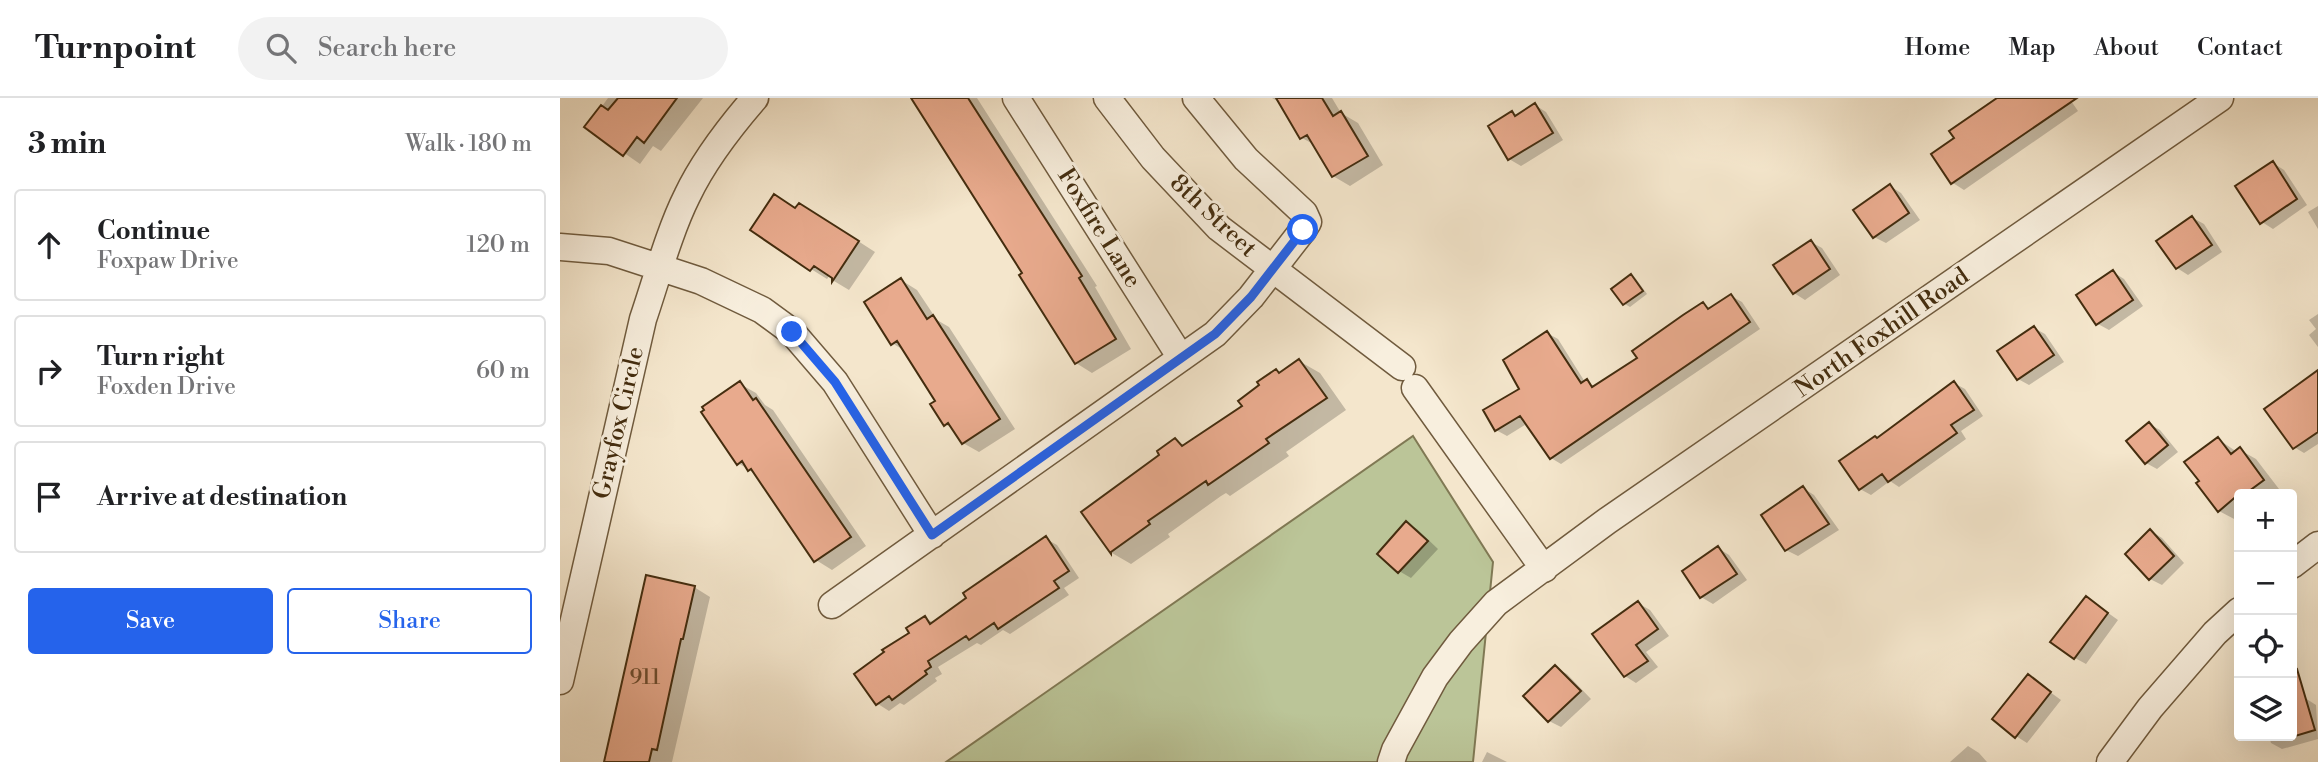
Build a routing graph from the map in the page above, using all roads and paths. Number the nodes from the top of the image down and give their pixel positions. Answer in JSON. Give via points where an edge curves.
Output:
{"nodes":[{"id":1,"x":755,"y":98,"type":"edge"},
{"id":2,"x":1016,"y":98,"type":"edge"},
{"id":3,"x":1107,"y":98,"type":"edge"},
{"id":4,"x":1196,"y":98,"type":"edge"},
{"id":5,"x":2220,"y":98,"type":"edge"},
{"id":6,"x":560,"y":247,"type":"edge"},
{"id":7,"x":661,"y":266,"type":"junction"},
{"id":8,"x":1271,"y":269,"type":"junction"},
{"id":9,"x":1181,"y":358,"type":"junction"},
{"id":10,"x":932,"y":535,"type":"junction"},
{"id":11,"x":1544,"y":569,"type":"junction"},
{"id":12,"x":832,"y":605,"type":"dead end"},
{"id":13,"x":2235,"y":615,"type":"edge"},
{"id":14,"x":562,"y":666,"type":"edge"},
{"id":15,"x":1391,"y":762,"type":"edge"},
{"id":16,"x":2110,"y":762,"type":"edge"}],
"edges":[{"from":1,"to":7,"type":"street","name":"Grayfox Circle","via":[[727,130],[687,196]]},
{"from":2,"to":9,"type":"street","name":"Foxfire Lane"},
{"from":3,"to":8,"type":"street","name":"8th Street","via":[[1187,197]]},
{"from":4,"to":8,"type":"street","via":[[1245,159],[1304,213],[1308,222]]},
{"from":5,"to":11,"type":"street","name":"North Foxhill Road"},
{"from":6,"to":7,"type":"street","via":[[609,251]]},
{"from":7,"to":10,"type":"street","via":[[762,310],[792,332],[835,382]]},
{"from":7,"to":14,"type":"street","name":"Grayfox Circle","via":[[643,319]]},
{"from":8,"to":9,"type":"street","via":[[1215,334]]},
{"from":8,"to":11,"type":"street","name":"8th Street","via":[[1337,316],[1409,378]]},
{"from":9,"to":10,"type":"street"},
{"from":10,"to":12,"type":"street"},
{"from":11,"to":15,"type":"street","name":"North Foxhill Road","via":[[1496,603],[1461,642],[1435,677]]},
{"from":13,"to":16,"type":"street","via":[[2150,708]]}]}
